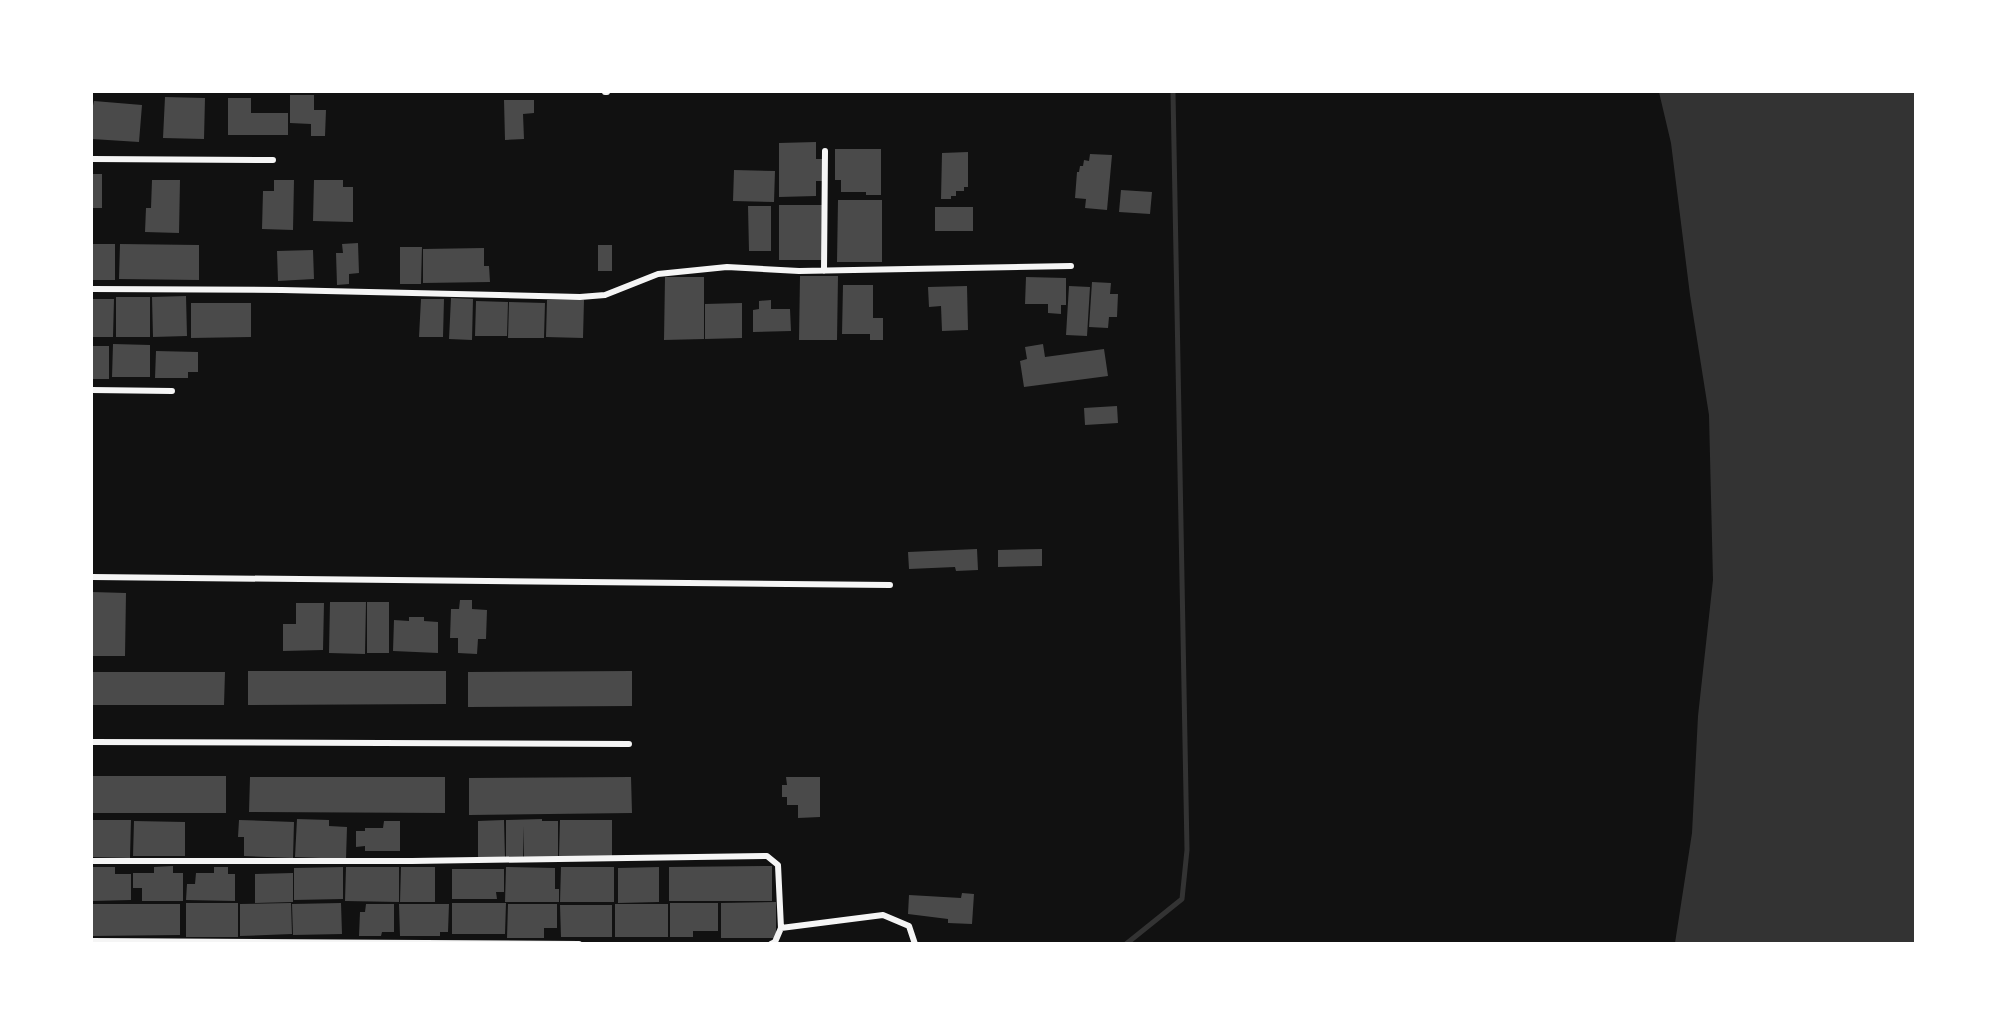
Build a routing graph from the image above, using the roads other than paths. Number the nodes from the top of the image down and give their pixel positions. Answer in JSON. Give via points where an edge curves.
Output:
{"nodes":[{"id":1,"x":825,"y":151,"type":"dead end"},
{"id":2,"x":92,"y":159,"type":"edge"},
{"id":3,"x":273,"y":160,"type":"dead end"},
{"id":4,"x":1071,"y":266,"type":"dead end"},
{"id":5,"x":824,"y":271,"type":"junction"},
{"id":6,"x":92,"y":289,"type":"edge"},
{"id":7,"x":92,"y":390,"type":"edge"},
{"id":8,"x":172,"y":391,"type":"dead end"},
{"id":9,"x":92,"y":577,"type":"edge"},
{"id":10,"x":890,"y":585,"type":"dead end"},
{"id":11,"x":92,"y":742,"type":"edge"},
{"id":12,"x":629,"y":744,"type":"dead end"},
{"id":13,"x":92,"y":861,"type":"edge"},
{"id":14,"x":781,"y":928,"type":"junction"},
{"id":15,"x":92,"y":941,"type":"edge"},
{"id":16,"x":773,"y":943,"type":"edge"},
{"id":17,"x":579,"y":944,"type":"edge"},
{"id":18,"x":915,"y":944,"type":"edge"}],
"edges":[{"from":1,"to":5,"type":"street"},
{"from":2,"to":3,"type":"street"},
{"from":4,"to":5,"type":"street"},
{"from":5,"to":6,"type":"street","via":[[727,267],[657,274],[604,295],[580,297]]},
{"from":7,"to":8,"type":"street"},
{"from":9,"to":10,"type":"street"},
{"from":11,"to":12,"type":"street"},
{"from":13,"to":14,"type":"street","via":[[767,856],[778,865]]},
{"from":14,"to":16,"type":"street"},
{"from":14,"to":18,"type":"street","via":[[883,915],[909,926]]},
{"from":15,"to":17,"type":"street"}]}
